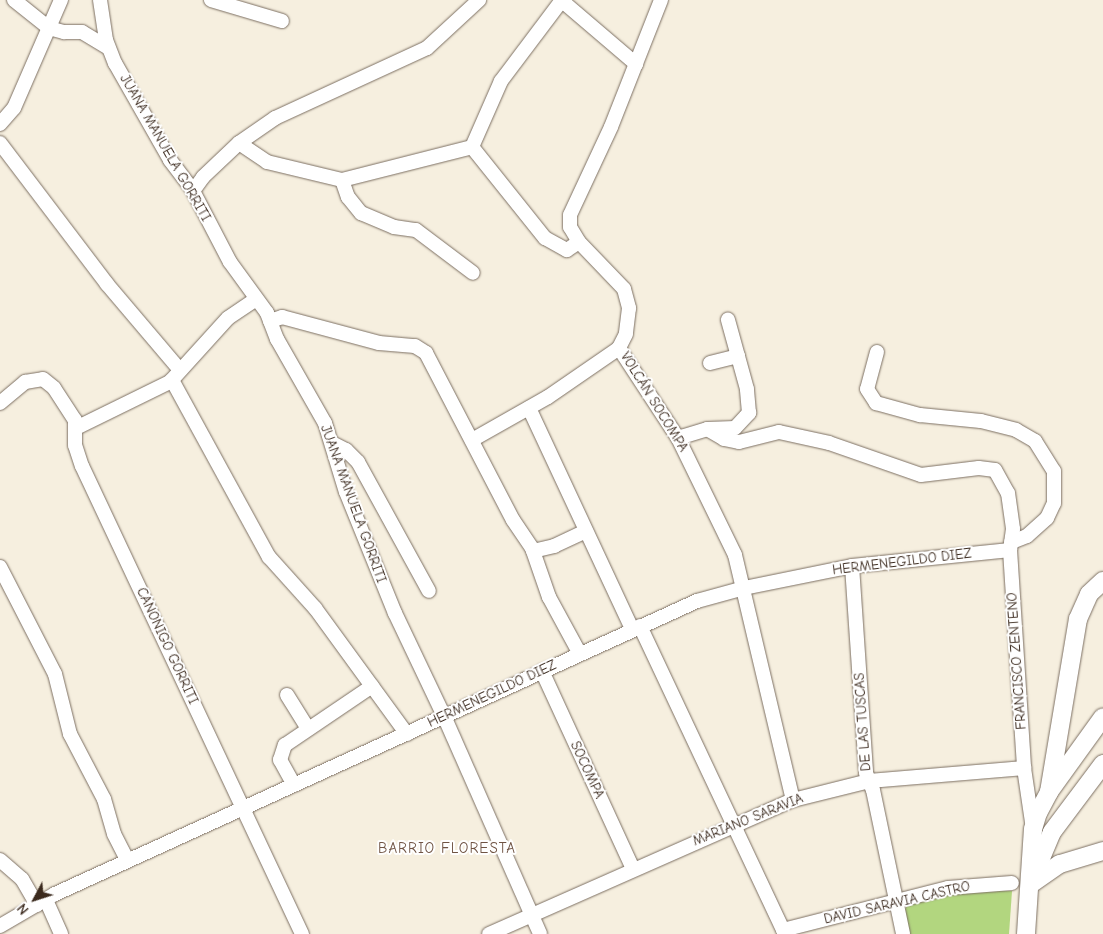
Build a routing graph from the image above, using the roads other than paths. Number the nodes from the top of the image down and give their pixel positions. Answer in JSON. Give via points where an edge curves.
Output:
{"nodes":[{"id":1,"x":14,"y":0,"type":"edge"},
{"id":2,"x":61,"y":0,"type":"edge"},
{"id":3,"x":211,"y":0,"type":"edge"},
{"id":4,"x":479,"y":0,"type":"edge"},
{"id":5,"x":562,"y":0,"type":"edge"},
{"id":6,"x":661,"y":0,"type":"edge"},
{"id":7,"x":99,"y":5,"type":"edge"},
{"id":8,"x":282,"y":21,"type":"dead end"},
{"id":9,"x":49,"y":28,"type":"junction"},
{"id":10,"x":109,"y":48,"type":"junction"},
{"id":11,"x":636,"y":64,"type":"junction"},
{"id":12,"x":0,"y":124,"type":"edge"},
{"id":13,"x":0,"y":143,"type":"edge"},
{"id":14,"x":239,"y":143,"type":"junction"},
{"id":15,"x":472,"y":147,"type":"junction"},
{"id":16,"x":342,"y":180,"type":"junction"},
{"id":17,"x":193,"y":191,"type":"junction"},
{"id":18,"x":579,"y":242,"type":"junction"},
{"id":19,"x":473,"y":274,"type":"dead end"},
{"id":20,"x":255,"y":300,"type":"junction"},
{"id":21,"x":728,"y":320,"type":"dead end"},
{"id":22,"x":270,"y":321,"type":"junction"},
{"id":23,"x":619,"y":348,"type":"junction"},
{"id":24,"x":877,"y":352,"type":"dead end"},
{"id":25,"x":738,"y":356,"type":"junction"},
{"id":26,"x":710,"y":363,"type":"dead end"},
{"id":27,"x":176,"y":375,"type":"junction"},
{"id":28,"x":0,"y":403,"type":"edge"},
{"id":29,"x":529,"y":408,"type":"junction"},
{"id":30,"x":76,"y":428,"type":"junction"},
{"id":31,"x":707,"y":429,"type":"junction"},
{"id":32,"x":678,"y":438,"type":"junction"},
{"id":33,"x":472,"y":440,"type":"junction"},
{"id":34,"x":332,"y":443,"type":"junction"},
{"id":35,"x":586,"y":531,"type":"junction"},
{"id":36,"x":1011,"y":546,"type":"junction"},
{"id":37,"x":532,"y":550,"type":"junction"},
{"id":38,"x":852,"y":566,"type":"junction"},
{"id":39,"x":0,"y":567,"type":"edge"},
{"id":40,"x":1103,"y":581,"type":"edge"},
{"id":41,"x":744,"y":588,"type":"junction"},
{"id":42,"x":428,"y":591,"type":"dead end"},
{"id":43,"x":636,"y":627,"type":"junction"},
{"id":44,"x":580,"y":654,"type":"junction"},
{"id":45,"x":542,"y":671,"type":"junction"},
{"id":46,"x":372,"y":686,"type":"junction"},
{"id":47,"x":287,"y":695,"type":"dead end"},
{"id":48,"x":444,"y":716,"type":"junction"},
{"id":49,"x":1103,"y":717,"type":"edge"},
{"id":50,"x":308,"y":729,"type":"junction"},
{"id":51,"x":407,"y":734,"type":"junction"},
{"id":52,"x":1103,"y":764,"type":"edge"},
{"id":53,"x":1024,"y":768,"type":"junction"},
{"id":54,"x":869,"y":781,"type":"junction"},
{"id":55,"x":294,"y":785,"type":"junction"},
{"id":56,"x":1049,"y":792,"type":"junction"},
{"id":57,"x":793,"y":800,"type":"junction"},
{"id":58,"x":244,"y":808,"type":"junction"},
{"id":59,"x":733,"y":824,"type":"junction"},
{"id":60,"x":1033,"y":829,"type":"junction"},
{"id":61,"x":1103,"y":851,"type":"edge"},
{"id":62,"x":0,"y":860,"type":"edge"},
{"id":63,"x":128,"y":861,"type":"junction"},
{"id":64,"x":633,"y":869,"type":"junction"},
{"id":65,"x":1012,"y":883,"type":"dead end"},
{"id":66,"x":1031,"y":885,"type":"junction"},
{"id":67,"x":896,"y":901,"type":"junction"},
{"id":68,"x":41,"y":902,"type":"junction"},
{"id":69,"x":531,"y":914,"type":"junction"},
{"id":70,"x":0,"y":926,"type":"edge"},
{"id":71,"x":784,"y":932,"type":"edge"},
{"id":72,"x":61,"y":934,"type":"edge"},
{"id":73,"x":302,"y":934,"type":"edge"},
{"id":74,"x":489,"y":934,"type":"edge"},
{"id":75,"x":540,"y":934,"type":"edge"},
{"id":76,"x":903,"y":934,"type":"edge"},
{"id":77,"x":1026,"y":934,"type":"edge"}],
"edges":[{"from":1,"to":9,"type":"street"},
{"from":2,"to":9,"type":"street"},
{"from":3,"to":8,"type":"street"},
{"from":4,"to":14,"type":"street","via":[[427,48],[276,118]]},
{"from":5,"to":11,"type":"street"},
{"from":5,"to":15,"type":"street","via":[[501,81]]},
{"from":6,"to":11,"type":"street","name":"VOLCÁN SOCOMPA"},
{"from":7,"to":10,"type":"street","name":"JUANA MANUELA GORRITI"},
{"from":9,"to":10,"type":"street","via":[[82,32]]},
{"from":9,"to":12,"type":"street","via":[[14,108]]},
{"from":10,"to":17,"type":"street","name":"JUANA MANUELA GORRITI","via":[[170,160]]},
{"from":11,"to":18,"type":"street","name":"VOLCÁN SOCOMPA","via":[[570,215],[570,227]]},
{"from":13,"to":27,"type":"street"},
{"from":14,"to":16,"type":"street","via":[[267,162]]},
{"from":14,"to":17,"type":"street"},
{"from":15,"to":16,"type":"street"},
{"from":15,"to":18,"type":"street","via":[[545,238],[567,250]]},
{"from":16,"to":19,"type":"street","via":[[348,197],[362,213],[394,226],[416,230]]},
{"from":17,"to":20,"type":"street","name":"JUANA MANUELA GORRITI","via":[[215,236]]},
{"from":18,"to":23,"type":"street","name":"VOLCÁN SOCOMPA","via":[[616,278],[628,298],[626,334]]},
{"from":20,"to":22,"type":"street","name":"JUANA MANUELA GORRITI"},
{"from":20,"to":27,"type":"street","via":[[228,318]]},
{"from":21,"to":25,"type":"street"},
{"from":22,"to":33,"type":"street","via":[[282,317],[379,343],[420,348],[430,359]]},
{"from":22,"to":34,"type":"street","name":"JUANA MANUELA GORRITI"},
{"from":23,"to":29,"type":"street"},
{"from":23,"to":32,"type":"street","name":"VOLCÁN SOCOMPA"},
{"from":24,"to":36,"type":"street","via":[[867,389],[876,403],[920,415],[981,421],[1016,430],[1036,441],[1054,471],[1054,503],[1047,518]]},
{"from":25,"to":26,"type":"street"},
{"from":25,"to":31,"type":"street","via":[[749,413],[734,428]]},
{"from":27,"to":30,"type":"street"},
{"from":27,"to":46,"type":"street","via":[[269,557],[315,608]]},
{"from":28,"to":30,"type":"street","name":"CANONIGO GORRITI","via":[[25,382],[43,379],[54,388]]},
{"from":29,"to":33,"type":"street"},
{"from":29,"to":35,"type":"street"},
{"from":30,"to":58,"type":"street","name":"CANONIGO GORRITI","via":[[75,445],[82,466]]},
{"from":31,"to":32,"type":"street"},
{"from":31,"to":36,"type":"street","name":"FRANCISCO ZENTENO","via":[[734,442],[779,432],[808,437],[921,476],[989,468],[1001,478],[1008,493],[1013,529]]},
{"from":32,"to":41,"type":"street","name":"VOLCÁN SOCOMPA","via":[[726,534]]},
{"from":33,"to":37,"type":"street"},
{"from":34,"to":42,"type":"street","via":[[346,450],[358,462]]},
{"from":34,"to":48,"type":"street","name":"JUANA MANUELA GORRITI","via":[[346,492],[395,613]]},
{"from":35,"to":37,"type":"street","via":[[554,546]]},
{"from":35,"to":43,"type":"street"},
{"from":36,"to":38,"type":"street","name":"HERMENEGILDO DIEZ"},
{"from":36,"to":53,"type":"street","name":"FRANCISCO ZENTENO"},
{"from":37,"to":44,"type":"street","via":[[549,597]]},
{"from":38,"to":41,"type":"street","name":"HERMENEGILDO DIEZ"},
{"from":38,"to":54,"type":"street","name":"DE LAS TUSCAS"},
{"from":39,"to":63,"type":"street","via":[[55,674],[70,734],[104,799],[114,834]]},
{"from":40,"to":56,"type":"main road","via":[[1089,594],[1078,618]]},
{"from":41,"to":43,"type":"street","name":"HERMENEGILDO DIEZ","via":[[697,601]]},
{"from":41,"to":57,"type":"street","name":"VOLCÁN SOCOMPA"},
{"from":43,"to":44,"type":"street","name":"HERMENEGILDO DIEZ"},
{"from":43,"to":59,"type":"street"},
{"from":44,"to":45,"type":"street","name":"HERMENEGILDO DIEZ"},
{"from":45,"to":48,"type":"street","name":"HERMENEGILDO DIEZ"},
{"from":45,"to":64,"type":"street","name":"SOCOMPA"},
{"from":46,"to":50,"type":"street"},
{"from":46,"to":51,"type":"street"},
{"from":47,"to":50,"type":"street"},
{"from":48,"to":51,"type":"street","name":"HERMENEGILDO DIEZ"},
{"from":48,"to":69,"type":"street","name":"JUANA MANUELA GORRITI"},
{"from":49,"to":56,"type":"main road"},
{"from":50,"to":55,"type":"street","via":[[285,745],[280,758]]},
{"from":51,"to":55,"type":"street","name":"HERMENEGILDO DIEZ"},
{"from":52,"to":66,"type":"main road","via":[[1052,832]]},
{"from":53,"to":54,"type":"street","name":"MARIANO SARAVIA"},
{"from":53,"to":60,"type":"street","name":"FRANCISCO ZENTENO"},
{"from":54,"to":57,"type":"street","name":"MARIANO SARAVIA"},
{"from":54,"to":67,"type":"street","name":"DE LAS TUSCAS"},
{"from":55,"to":58,"type":"street","name":"HERMENEGILDO DIEZ"},
{"from":56,"to":60,"type":"main road"},
{"from":57,"to":59,"type":"street","name":"MARIANO SARAVIA"},
{"from":58,"to":63,"type":"street","name":"HERMENEGILDO DIEZ"},
{"from":58,"to":73,"type":"street","name":"CANONIGO GORRITI"},
{"from":59,"to":64,"type":"street","name":"MARIANO SARAVIA"},
{"from":59,"to":71,"type":"street"},
{"from":60,"to":66,"type":"main road"},
{"from":61,"to":66,"type":"main road","via":[[1060,864]]},
{"from":62,"to":68,"type":"street"},
{"from":63,"to":68,"type":"street","name":"HERMENEGILDO DIEZ"},
{"from":64,"to":69,"type":"street","name":"MARIANO SARAVIA"},
{"from":65,"to":67,"type":"street","name":"DAVID SARAVIA CASTRO","via":[[969,885]]},
{"from":66,"to":77,"type":"main road"},
{"from":67,"to":71,"type":"street","name":"DAVID SARAVIA CASTRO"},
{"from":67,"to":76,"type":"street","name":"DE LAS TUSCAS"},
{"from":68,"to":70,"type":"street","name":"HERMENEGILDO DIEZ"},
{"from":68,"to":72,"type":"street"},
{"from":69,"to":74,"type":"street","name":"MARIANO SARAVIA"},
{"from":69,"to":75,"type":"street","name":"JUANA MANUELA GORRITI"}]}
